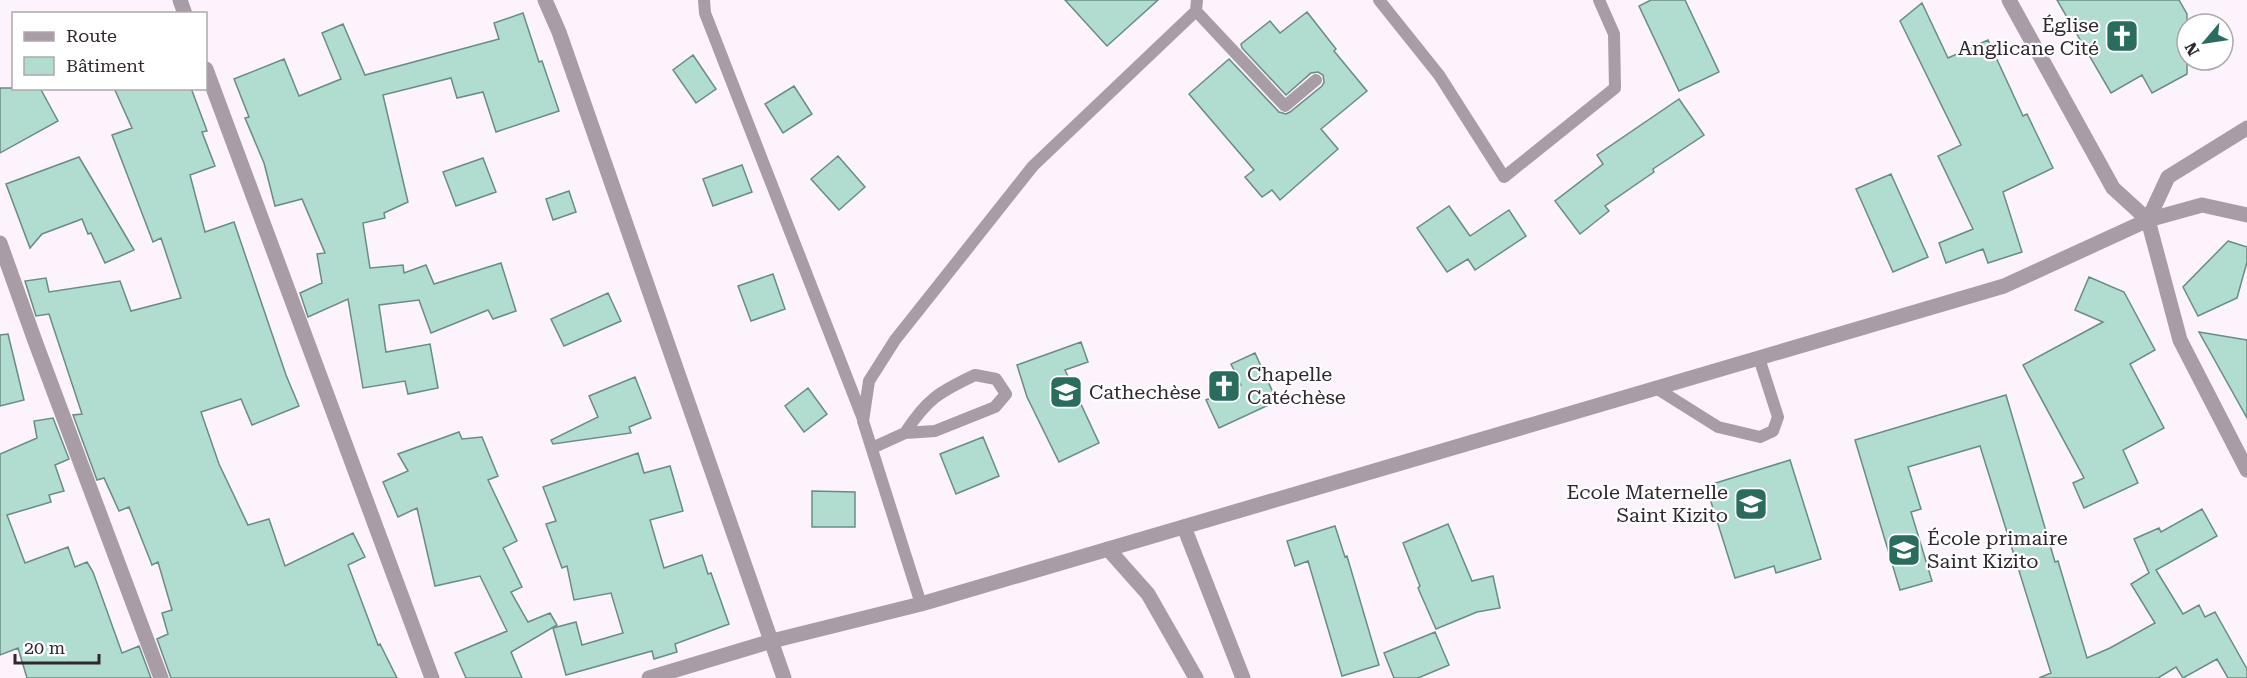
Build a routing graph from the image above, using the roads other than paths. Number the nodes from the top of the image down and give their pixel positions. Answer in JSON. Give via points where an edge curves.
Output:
{"nodes":[{"id":1,"x":545,"y":0,"type":"edge"},
{"id":2,"x":704,"y":0,"type":"edge"},
{"id":3,"x":1379,"y":0,"type":"edge"},
{"id":4,"x":1599,"y":0,"type":"edge"},
{"id":5,"x":2009,"y":0,"type":"edge"},
{"id":6,"x":1196,"y":6,"type":"edge"},
{"id":7,"x":207,"y":72,"type":"edge"},
{"id":8,"x":1316,"y":80,"type":"dead end"},
{"id":9,"x":2247,"y":128,"type":"edge"},
{"id":10,"x":2247,"y":215,"type":"edge"},
{"id":11,"x":2148,"y":220,"type":"junction"},
{"id":12,"x":0,"y":243,"type":"edge"},
{"id":13,"x":1759,"y":358,"type":"junction"},
{"id":14,"x":1656,"y":388,"type":"junction"},
{"id":15,"x":864,"y":421,"type":"junction"},
{"id":16,"x":904,"y":433,"type":"junction"},
{"id":17,"x":872,"y":447,"type":"junction"},
{"id":18,"x":2247,"y":470,"type":"edge"},
{"id":19,"x":1184,"y":527,"type":"junction"},
{"id":20,"x":1108,"y":549,"type":"junction"},
{"id":21,"x":921,"y":604,"type":"junction"},
{"id":22,"x":772,"y":642,"type":"junction"},
{"id":23,"x":161,"y":678,"type":"edge"},
{"id":24,"x":432,"y":678,"type":"edge"},
{"id":25,"x":649,"y":678,"type":"edge"},
{"id":26,"x":784,"y":678,"type":"edge"},
{"id":27,"x":1196,"y":678,"type":"edge"},
{"id":28,"x":1242,"y":678,"type":"edge"}],
"edges":[{"from":1,"to":22,"type":"street"},
{"from":2,"to":15,"type":"lane","via":[[705,13]]},
{"from":3,"to":4,"type":"lane","via":[[1439,75],[1504,177],[1615,88],[1614,34]]},
{"from":5,"to":11,"type":"street","via":[[2113,188]]},
{"from":6,"to":8,"type":"lane","via":[[1285,106]]},
{"from":6,"to":15,"type":"lane","via":[[1033,166],[894,340],[869,381]]},
{"from":7,"to":24,"type":"street"},
{"from":9,"to":11,"type":"street","via":[[2168,177]]},
{"from":10,"to":11,"type":"street","via":[[2202,205]]},
{"from":11,"to":13,"type":"street","via":[[2004,286]]},
{"from":11,"to":18,"type":"street","via":[[2180,340]]},
{"from":12,"to":23,"type":"street"},
{"from":13,"to":14,"type":"street"},
{"from":13,"to":14,"type":"lane","via":[[1778,417],[1773,431],[1760,437],[1718,427]]},
{"from":14,"to":19,"type":"street"},
{"from":15,"to":17,"type":"lane"},
{"from":16,"to":16,"type":"lane","via":[[935,431],[995,407],[1005,394],[996,379],[975,375],[944,389],[921,409]]},
{"from":16,"to":17,"type":"lane"},
{"from":17,"to":21,"type":"lane"},
{"from":19,"to":20,"type":"street"},
{"from":19,"to":28,"type":"street"},
{"from":20,"to":21,"type":"street"},
{"from":20,"to":27,"type":"street","via":[[1148,594]]},
{"from":21,"to":22,"type":"street"},
{"from":22,"to":25,"type":"street"},
{"from":22,"to":26,"type":"street"}]}
